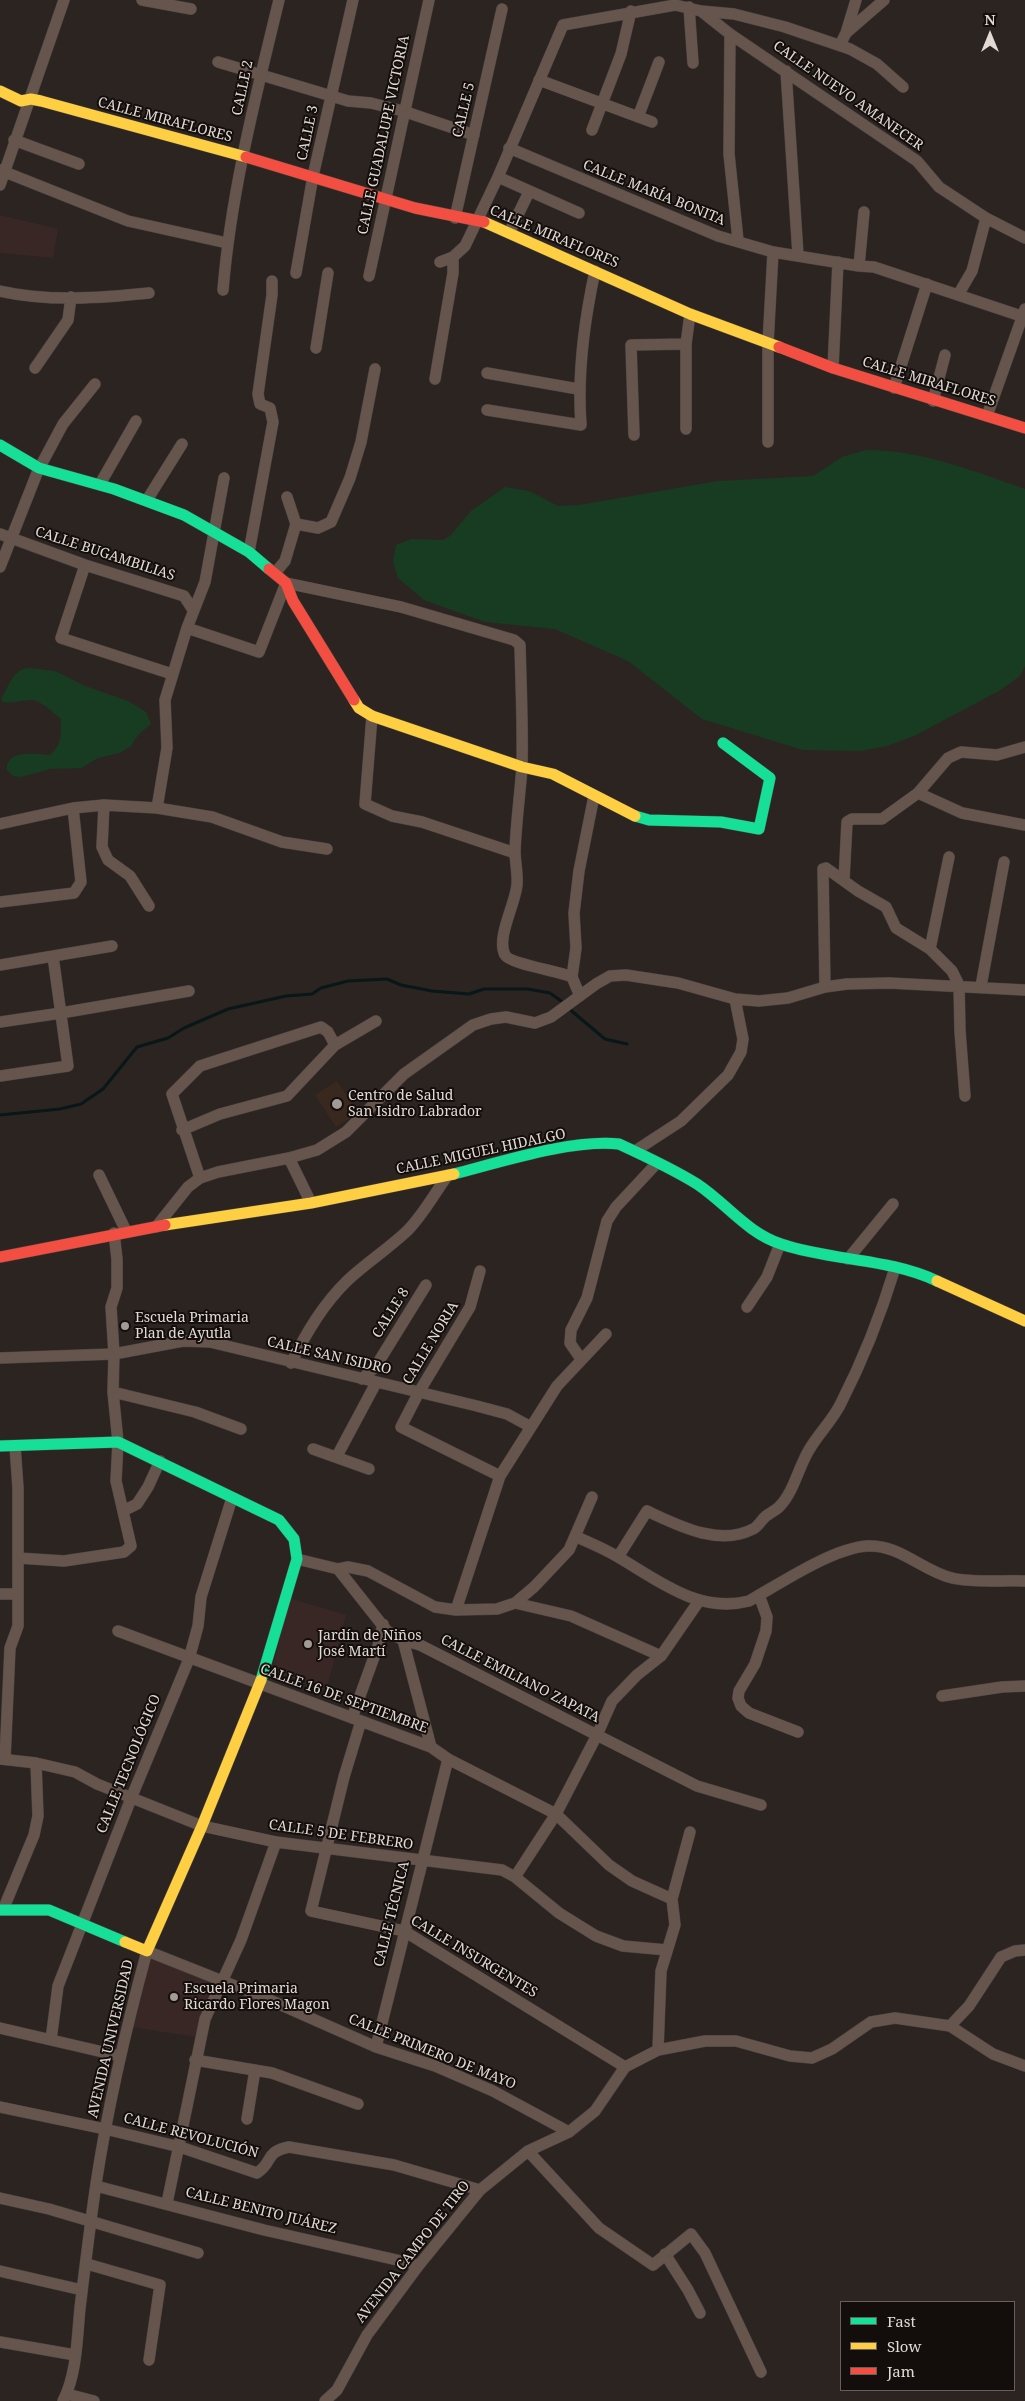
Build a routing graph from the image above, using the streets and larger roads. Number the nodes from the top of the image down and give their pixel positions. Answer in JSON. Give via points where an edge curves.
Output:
{"nodes":[{"id":1,"x":64,"y":0,"type":"edge"},
{"id":2,"x":142,"y":0,"type":"edge"},
{"id":3,"x":279,"y":0,"type":"edge"},
{"id":4,"x":353,"y":0,"type":"edge"},
{"id":5,"x":429,"y":0,"type":"edge"},
{"id":6,"x":856,"y":0,"type":"edge"},
{"id":7,"x":884,"y":0,"type":"edge"},
{"id":8,"x":674,"y":2,"type":"edge"},
{"id":9,"x":689,"y":7,"type":"junction"},
{"id":10,"x":192,"y":9,"type":"dead end"},
{"id":11,"x":502,"y":9,"type":"dead end"},
{"id":12,"x":631,"y":11,"type":"junction"},
{"id":13,"x":701,"y":11,"type":"junction"},
{"id":14,"x":846,"y":33,"type":"junction"},
{"id":15,"x":730,"y":34,"type":"junction"},
{"id":16,"x":840,"y":45,"type":"junction"},
{"id":17,"x":218,"y":62,"type":"dead end"},
{"id":18,"x":659,"y":62,"type":"dead end"},
{"id":19,"x":693,"y":62,"type":"dead end"},
{"id":20,"x":786,"y":71,"type":"junction"},
{"id":21,"x":261,"y":74,"type":"junction"},
{"id":22,"x":539,"y":80,"type":"junction"},
{"id":23,"x":903,"y":87,"type":"dead end"},
{"id":24,"x":0,"y":91,"type":"edge"},
{"id":25,"x":331,"y":96,"type":"junction"},
{"id":26,"x":31,"y":99,"type":"junction"},
{"id":27,"x":603,"y":104,"type":"junction"},
{"id":28,"x":403,"y":111,"type":"junction"},
{"id":29,"x":638,"y":117,"type":"junction"},
{"id":30,"x":652,"y":122,"type":"dead end"},
{"id":31,"x":592,"y":130,"type":"dead end"},
{"id":32,"x":474,"y":135,"type":"junction"},
{"id":33,"x":14,"y":140,"type":"junction"},
{"id":34,"x":509,"y":148,"type":"junction"},
{"id":35,"x":243,"y":157,"type":"junction"},
{"id":36,"x":79,"y":164,"type":"dead end"},
{"id":37,"x":2,"y":171,"type":"edge"},
{"id":38,"x":314,"y":176,"type":"junction"},
{"id":39,"x":498,"y":177,"type":"junction"},
{"id":40,"x":0,"y":185,"type":"edge"},
{"id":41,"x":529,"y":192,"type":"junction"},
{"id":42,"x":386,"y":200,"type":"junction"},
{"id":43,"x":864,"y":212,"type":"dead end"},
{"id":44,"x":579,"y":213,"type":"dead end"},
{"id":45,"x":455,"y":218,"type":"junction"},
{"id":46,"x":986,"y":218,"type":"junction"},
{"id":47,"x":478,"y":220,"type":"junction"},
{"id":48,"x":509,"y":233,"type":"junction"},
{"id":49,"x":1025,"y":238,"type":"edge"},
{"id":50,"x":738,"y":240,"type":"junction"},
{"id":51,"x":227,"y":242,"type":"junction"},
{"id":52,"x":773,"y":252,"type":"junction"},
{"id":53,"x":798,"y":255,"type":"junction"},
{"id":54,"x":453,"y":257,"type":"junction"},
{"id":55,"x":440,"y":262,"type":"dead end"},
{"id":56,"x":838,"y":262,"type":"junction"},
{"id":57,"x":859,"y":266,"type":"junction"},
{"id":58,"x":595,"y":271,"type":"junction"},
{"id":59,"x":296,"y":273,"type":"dead end"},
{"id":60,"x":328,"y":273,"type":"dead end"},
{"id":61,"x":369,"y":276,"type":"dead end"},
{"id":62,"x":272,"y":281,"type":"dead end"},
{"id":63,"x":927,"y":284,"type":"junction"},
{"id":64,"x":223,"y":290,"type":"dead end"},
{"id":65,"x":0,"y":291,"type":"edge"},
{"id":66,"x":149,"y":293,"type":"dead end"},
{"id":67,"x":958,"y":295,"type":"junction"},
{"id":68,"x":71,"y":298,"type":"junction"},
{"id":69,"x":1023,"y":313,"type":"edge"},
{"id":70,"x":690,"y":314,"type":"junction"},
{"id":71,"x":686,"y":344,"type":"junction"},
{"id":72,"x":768,"y":344,"type":"junction"},
{"id":73,"x":316,"y":348,"type":"dead end"},
{"id":74,"x":945,"y":355,"type":"dead end"},
{"id":75,"x":35,"y":368,"type":"dead end"},
{"id":76,"x":833,"y":368,"type":"junction"},
{"id":77,"x":375,"y":369,"type":"dead end"},
{"id":78,"x":487,"y":373,"type":"dead end"},
{"id":79,"x":435,"y":379,"type":"dead end"},
{"id":80,"x":95,"y":384,"type":"dead end"},
{"id":81,"x":578,"y":388,"type":"junction"},
{"id":82,"x":894,"y":388,"type":"junction"},
{"id":83,"x":933,"y":401,"type":"junction"},
{"id":84,"x":487,"y":410,"type":"dead end"},
{"id":85,"x":987,"y":416,"type":"junction"},
{"id":86,"x":136,"y":421,"type":"dead end"},
{"id":87,"x":1025,"y":428,"type":"edge"},
{"id":88,"x":686,"y":429,"type":"dead end"},
{"id":89,"x":634,"y":435,"type":"dead end"},
{"id":90,"x":768,"y":442,"type":"dead end"},
{"id":91,"x":182,"y":444,"type":"dead end"},
{"id":92,"x":0,"y":445,"type":"edge"},
{"id":93,"x":39,"y":468,"type":"junction"},
{"id":94,"x":224,"y":478,"type":"dead end"},
{"id":95,"x":100,"y":484,"type":"junction"},
{"id":96,"x":287,"y":497,"type":"dead end"},
{"id":97,"x":148,"y":500,"type":"junction"},
{"id":98,"x":296,"y":524,"type":"junction"},
{"id":99,"x":214,"y":532,"type":"junction"},
{"id":100,"x":0,"y":534,"type":"edge"},
{"id":101,"x":12,"y":538,"type":"junction"},
{"id":102,"x":249,"y":552,"type":"junction"},
{"id":103,"x":85,"y":564,"type":"junction"},
{"id":104,"x":0,"y":567,"type":"edge"},
{"id":105,"x":275,"y":573,"type":"junction"},
{"id":106,"x":205,"y":582,"type":"junction"},
{"id":107,"x":286,"y":583,"type":"junction"},
{"id":108,"x":184,"y":596,"type":"junction"},
{"id":109,"x":193,"y":610,"type":"junction"},
{"id":110,"x":187,"y":628,"type":"junction"},
{"id":111,"x":172,"y":674,"type":"junction"},
{"id":112,"x":372,"y":716,"type":"junction"},
{"id":113,"x":723,"y":743,"type":"dead end"},
{"id":114,"x":1025,"y":747,"type":"edge"},
{"id":115,"x":522,"y":767,"type":"junction"},
{"id":116,"x":918,"y":793,"type":"junction"},
{"id":117,"x":594,"y":796,"type":"junction"},
{"id":118,"x":104,"y":805,"type":"junction"},
{"id":119,"x":74,"y":808,"type":"junction"},
{"id":120,"x":157,"y":808,"type":"junction"},
{"id":121,"x":0,"y":824,"type":"edge"},
{"id":122,"x":1025,"y":825,"type":"edge"},
{"id":123,"x":327,"y":849,"type":"dead end"},
{"id":124,"x":515,"y":853,"type":"junction"},
{"id":125,"x":949,"y":857,"type":"dead end"},
{"id":126,"x":1004,"y":862,"type":"dead end"},
{"id":127,"x":844,"y":880,"type":"junction"},
{"id":128,"x":0,"y":902,"type":"edge"},
{"id":129,"x":149,"y":906,"type":"dead end"},
{"id":130,"x":112,"y":946,"type":"dead end"},
{"id":131,"x":930,"y":949,"type":"junction"},
{"id":132,"x":53,"y":956,"type":"junction"},
{"id":133,"x":0,"y":965,"type":"edge"},
{"id":134,"x":572,"y":977,"type":"junction"},
{"id":135,"x":960,"y":985,"type":"junction"},
{"id":136,"x":981,"y":986,"type":"junction"},
{"id":137,"x":825,"y":988,"type":"junction"},
{"id":138,"x":1025,"y":990,"type":"edge"},
{"id":139,"x":189,"y":991,"type":"dead end"},
{"id":140,"x":580,"y":996,"type":"junction"},
{"id":141,"x":735,"y":999,"type":"junction"},
{"id":142,"x":61,"y":1013,"type":"junction"},
{"id":143,"x":376,"y":1021,"type":"dead end"},
{"id":144,"x":0,"y":1022,"type":"edge"},
{"id":145,"x":335,"y":1045,"type":"junction"},
{"id":146,"x":0,"y":1076,"type":"edge"},
{"id":147,"x":966,"y":1096,"type":"dead end"},
{"id":148,"x":182,"y":1130,"type":"junction"},
{"id":149,"x":635,"y":1151,"type":"junction"},
{"id":150,"x":289,"y":1158,"type":"junction"},
{"id":151,"x":657,"y":1163,"type":"junction"},
{"id":152,"x":99,"y":1175,"type":"dead end"},
{"id":153,"x":448,"y":1175,"type":"junction"},
{"id":154,"x":200,"y":1178,"type":"junction"},
{"id":155,"x":311,"y":1203,"type":"junction"},
{"id":156,"x":893,"y":1204,"type":"dead end"},
{"id":157,"x":156,"y":1227,"type":"junction"},
{"id":158,"x":126,"y":1231,"type":"junction"},
{"id":159,"x":114,"y":1233,"type":"junction"},
{"id":160,"x":780,"y":1244,"type":"junction"},
{"id":161,"x":0,"y":1257,"type":"edge"},
{"id":162,"x":848,"y":1259,"type":"junction"},
{"id":163,"x":895,"y":1268,"type":"junction"},
{"id":164,"x":480,"y":1271,"type":"dead end"},
{"id":165,"x":426,"y":1285,"type":"dead end"},
{"id":166,"x":747,"y":1307,"type":"dead end"},
{"id":167,"x":1025,"y":1321,"type":"edge"},
{"id":168,"x":606,"y":1334,"type":"dead end"},
{"id":169,"x":114,"y":1354,"type":"junction"},
{"id":170,"x":0,"y":1358,"type":"edge"},
{"id":171,"x":581,"y":1358,"type":"junction"},
{"id":172,"x":291,"y":1362,"type":"junction"},
{"id":173,"x":362,"y":1380,"type":"junction"},
{"id":174,"x":376,"y":1383,"type":"junction"},
{"id":175,"x":113,"y":1392,"type":"junction"},
{"id":176,"x":419,"y":1392,"type":"junction"},
{"id":177,"x":531,"y":1427,"type":"junction"},
{"id":178,"x":241,"y":1429,"type":"dead end"},
{"id":179,"x":118,"y":1442,"type":"junction"},
{"id":180,"x":0,"y":1446,"type":"edge"},
{"id":181,"x":15,"y":1446,"type":"junction"},
{"id":182,"x":314,"y":1449,"type":"dead end"},
{"id":183,"x":337,"y":1456,"type":"junction"},
{"id":184,"x":160,"y":1461,"type":"junction"},
{"id":185,"x":369,"y":1468,"type":"dead end"},
{"id":186,"x":500,"y":1476,"type":"junction"},
{"id":187,"x":592,"y":1497,"type":"dead end"},
{"id":188,"x":232,"y":1498,"type":"junction"},
{"id":189,"x":123,"y":1511,"type":"junction"},
{"id":190,"x":577,"y":1537,"type":"junction"},
{"id":191,"x":618,"y":1557,"type":"junction"},
{"id":192,"x":18,"y":1558,"type":"junction"},
{"id":193,"x":296,"y":1559,"type":"junction"},
{"id":194,"x":338,"y":1569,"type":"junction"},
{"id":195,"x":1025,"y":1581,"type":"edge"},
{"id":196,"x":0,"y":1594,"type":"edge"},
{"id":197,"x":18,"y":1594,"type":"junction"},
{"id":198,"x":759,"y":1595,"type":"junction"},
{"id":199,"x":699,"y":1601,"type":"junction"},
{"id":200,"x":515,"y":1603,"type":"junction"},
{"id":201,"x":456,"y":1610,"type":"junction"},
{"id":202,"x":383,"y":1624,"type":"junction"},
{"id":203,"x":118,"y":1631,"type":"dead end"},
{"id":204,"x":403,"y":1640,"type":"junction"},
{"id":205,"x":661,"y":1656,"type":"junction"},
{"id":206,"x":189,"y":1659,"type":"junction"},
{"id":207,"x":260,"y":1685,"type":"junction"},
{"id":208,"x":1025,"y":1686,"type":"edge"},
{"id":209,"x":942,"y":1696,"type":"dead end"},
{"id":210,"x":356,"y":1720,"type":"junction"},
{"id":211,"x":798,"y":1732,"type":"dead end"},
{"id":212,"x":598,"y":1735,"type":"junction"},
{"id":213,"x":431,"y":1747,"type":"junction"},
{"id":214,"x":2,"y":1758,"type":"edge"},
{"id":215,"x":448,"y":1759,"type":"junction"},
{"id":216,"x":36,"y":1763,"type":"junction"},
{"id":217,"x":132,"y":1796,"type":"junction"},
{"id":218,"x":761,"y":1805,"type":"dead end"},
{"id":219,"x":556,"y":1814,"type":"junction"},
{"id":220,"x":202,"y":1826,"type":"junction"},
{"id":221,"x":690,"y":1832,"type":"dead end"},
{"id":222,"x":276,"y":1842,"type":"junction"},
{"id":223,"x":326,"y":1849,"type":"junction"},
{"id":224,"x":421,"y":1861,"type":"junction"},
{"id":225,"x":515,"y":1877,"type":"junction"},
{"id":226,"x":672,"y":1899,"type":"junction"},
{"id":227,"x":1,"y":1910,"type":"edge"},
{"id":228,"x":82,"y":1923,"type":"junction"},
{"id":229,"x":404,"y":1931,"type":"junction"},
{"id":230,"x":668,"y":1950,"type":"junction"},
{"id":231,"x":1025,"y":1950,"type":"edge"},
{"id":232,"x":146,"y":1951,"type":"junction"},
{"id":233,"x":223,"y":1982,"type":"junction"},
{"id":234,"x":950,"y":2026,"type":"junction"},
{"id":235,"x":0,"y":2028,"type":"edge"},
{"id":236,"x":51,"y":2040,"type":"junction"},
{"id":237,"x":376,"y":2047,"type":"junction"},
{"id":238,"x":658,"y":2050,"type":"junction"},
{"id":239,"x":120,"y":2056,"type":"junction"},
{"id":240,"x":196,"y":2060,"type":"junction"},
{"id":241,"x":1025,"y":2066,"type":"edge"},
{"id":242,"x":625,"y":2067,"type":"junction"},
{"id":243,"x":255,"y":2070,"type":"junction"},
{"id":244,"x":358,"y":2104,"type":"dead end"},
{"id":245,"x":0,"y":2107,"type":"edge"},
{"id":246,"x":247,"y":2119,"type":"dead end"},
{"id":247,"x":105,"y":2129,"type":"junction"},
{"id":248,"x":569,"y":2132,"type":"junction"},
{"id":249,"x":180,"y":2148,"type":"junction"},
{"id":250,"x":528,"y":2152,"type":"junction"},
{"id":251,"x":96,"y":2186,"type":"junction"},
{"id":252,"x":480,"y":2190,"type":"junction"},
{"id":253,"x":0,"y":2198,"type":"edge"},
{"id":254,"x":168,"y":2203,"type":"junction"},
{"id":255,"x":92,"y":2222,"type":"junction"},
{"id":256,"x":198,"y":2253,"type":"dead end"},
{"id":257,"x":665,"y":2254,"type":"junction"},
{"id":258,"x":87,"y":2264,"type":"junction"},
{"id":259,"x":419,"y":2265,"type":"junction"},
{"id":260,"x":0,"y":2272,"type":"edge"},
{"id":261,"x":82,"y":2290,"type":"junction"},
{"id":262,"x":700,"y":2313,"type":"dead end"},
{"id":263,"x":0,"y":2342,"type":"edge"},
{"id":264,"x":75,"y":2355,"type":"junction"},
{"id":265,"x":149,"y":2360,"type":"dead end"},
{"id":266,"x":761,"y":2372,"type":"dead end"},
{"id":267,"x":65,"y":2398,"type":"edge"},
{"id":268,"x":94,"y":2401,"type":"edge"},
{"id":269,"x":325,"y":2401,"type":"edge"}],
"edges":[{"from":1,"to":26,"type":"street"},
{"from":2,"to":10,"type":"street"},
{"from":3,"to":21,"type":"street","name":"CALLE 2"},
{"from":4,"to":25,"type":"street","name":"CALLE 3"},
{"from":5,"to":28,"type":"street","name":"CALLE GUADALUPE VICTORIA"},
{"from":6,"to":14,"type":"street"},
{"from":7,"to":14,"type":"street"},
{"from":8,"to":9,"type":"street"},
{"from":8,"to":12,"type":"street"},
{"from":9,"to":13,"type":"street"},
{"from":9,"to":19,"type":"street"},
{"from":11,"to":32,"type":"street","name":"CALLE 5"},
{"from":12,"to":22,"type":"street","via":[[563,25]]},
{"from":12,"to":27,"type":"street","via":[[621,54]]},
{"from":13,"to":15,"type":"street","name":"CALLE NUEVO AMANECER"},
{"from":13,"to":16,"type":"street","via":[[742,16]]},
{"from":14,"to":16,"type":"street"},
{"from":15,"to":20,"type":"street","name":"CALLE NUEVO AMANECER"},
{"from":15,"to":50,"type":"street","via":[[729,154]]},
{"from":16,"to":23,"type":"street","via":[[877,64]]},
{"from":17,"to":21,"type":"street"},
{"from":18,"to":29,"type":"street"},
{"from":20,"to":46,"type":"street","name":"CALLE NUEVO AMANECER","via":[[917,161],[939,187]]},
{"from":20,"to":53,"type":"street"},
{"from":21,"to":25,"type":"street"},
{"from":21,"to":35,"type":"street","name":"CALLE 2"},
{"from":22,"to":27,"type":"street"},
{"from":22,"to":34,"type":"street"},
{"from":24,"to":26,"type":"street","name":"CALLE MIRAFLORES","via":[[21,101]]},
{"from":25,"to":28,"type":"street"},
{"from":25,"to":38,"type":"street","name":"CALLE 3"},
{"from":26,"to":33,"type":"street"},
{"from":26,"to":35,"type":"street","name":"CALLE MIRAFLORES"},
{"from":27,"to":29,"type":"street"},
{"from":27,"to":31,"type":"street"},
{"from":28,"to":32,"type":"street"},
{"from":28,"to":42,"type":"street","name":"CALLE GUADALUPE VICTORIA"},
{"from":29,"to":30,"type":"street"},
{"from":32,"to":45,"type":"street","name":"CALLE 5"},
{"from":33,"to":36,"type":"street"},
{"from":33,"to":37,"type":"street"},
{"from":34,"to":39,"type":"street"},
{"from":34,"to":50,"type":"street","name":"CALLE MARÍA BONITA","via":[[718,236]]},
{"from":35,"to":38,"type":"street","name":"CALLE MIRAFLORES"},
{"from":35,"to":51,"type":"street","name":"CALLE 2"},
{"from":37,"to":40,"type":"street"},
{"from":37,"to":51,"type":"street","via":[[128,221]]},
{"from":38,"to":42,"type":"street","name":"CALLE MIRAFLORES"},
{"from":38,"to":59,"type":"street","name":"CALLE 3"},
{"from":39,"to":41,"type":"street"},
{"from":39,"to":47,"type":"street"},
{"from":41,"to":44,"type":"street"},
{"from":41,"to":48,"type":"street"},
{"from":42,"to":45,"type":"street","name":"CALLE MIRAFLORES"},
{"from":42,"to":61,"type":"street","name":"CALLE GUADALUPE VICTORIA"},
{"from":43,"to":57,"type":"street"},
{"from":45,"to":47,"type":"street","name":"CALLE MIRAFLORES"},
{"from":46,"to":49,"type":"street","name":"CALLE NUEVO AMANECER"},
{"from":46,"to":67,"type":"street","via":[[972,271]]},
{"from":47,"to":48,"type":"street","name":"CALLE MIRAFLORES"},
{"from":47,"to":54,"type":"street","via":[[465,246]]},
{"from":48,"to":58,"type":"street","name":"CALLE MIRAFLORES"},
{"from":50,"to":52,"type":"street","name":"CALLE MARÍA BONITA"},
{"from":51,"to":64,"type":"street","name":"CALLE 2"},
{"from":52,"to":53,"type":"street","name":"CALLE MARÍA BONITA"},
{"from":52,"to":72,"type":"street"},
{"from":53,"to":56,"type":"street","name":"CALLE MARÍA BONITA"},
{"from":54,"to":55,"type":"street"},
{"from":54,"to":79,"type":"street"},
{"from":56,"to":57,"type":"street","name":"CALLE MARÍA BONITA"},
{"from":56,"to":76,"type":"street"},
{"from":57,"to":63,"type":"street","name":"CALLE MARÍA BONITA","via":[[874,267]]},
{"from":58,"to":70,"type":"street","name":"CALLE MIRAFLORES"},
{"from":58,"to":81,"type":"street","via":[[586,315]]},
{"from":60,"to":73,"type":"street"},
{"from":62,"to":102,"type":"street","via":[[258,394],[260,404],[270,408],[273,422]]},
{"from":63,"to":67,"type":"street","name":"CALLE MARÍA BONITA"},
{"from":63,"to":82,"type":"street"},
{"from":65,"to":68,"type":"street"},
{"from":66,"to":68,"type":"street"},
{"from":67,"to":69,"type":"street","name":"CALLE MARÍA BONITA"},
{"from":68,"to":75,"type":"street","via":[[68,320]]},
{"from":69,"to":85,"type":"street"},
{"from":70,"to":71,"type":"street"},
{"from":70,"to":72,"type":"street","name":"CALLE MIRAFLORES"},
{"from":71,"to":88,"type":"street"},
{"from":71,"to":89,"type":"street","via":[[632,345]]},
{"from":72,"to":76,"type":"street","name":"CALLE MIRAFLORES"},
{"from":72,"to":90,"type":"street"},
{"from":74,"to":83,"type":"street"},
{"from":76,"to":82,"type":"street","name":"CALLE MIRAFLORES"},
{"from":77,"to":98,"type":"street","via":[[350,478],[331,522],[318,528]]},
{"from":78,"to":81,"type":"street"},
{"from":80,"to":93,"type":"street","via":[[63,424]]},
{"from":81,"to":84,"type":"street","via":[[581,425]]},
{"from":82,"to":83,"type":"street","name":"CALLE MIRAFLORES"},
{"from":83,"to":85,"type":"street","name":"CALLE MIRAFLORES"},
{"from":85,"to":87,"type":"street","name":"CALLE MIRAFLORES"},
{"from":86,"to":95,"type":"street"},
{"from":91,"to":97,"type":"street"},
{"from":92,"to":93,"type":"street"},
{"from":93,"to":95,"type":"street"},
{"from":93,"to":101,"type":"street"},
{"from":94,"to":99,"type":"street"},
{"from":95,"to":97,"type":"street"},
{"from":96,"to":98,"type":"street"},
{"from":97,"to":99,"type":"street"},
{"from":98,"to":105,"type":"street","via":[[286,561]]},
{"from":99,"to":102,"type":"street"},
{"from":99,"to":106,"type":"street"},
{"from":100,"to":101,"type":"street","name":"CALLE BUGAMBILIAS"},
{"from":101,"to":103,"type":"street","name":"CALLE BUGAMBILIAS"},
{"from":101,"to":104,"type":"street"},
{"from":102,"to":105,"type":"street"},
{"from":103,"to":108,"type":"street","name":"CALLE BUGAMBILIAS"},
{"from":103,"to":111,"type":"street","via":[[61,638]]},
{"from":105,"to":107,"type":"street"},
{"from":106,"to":108,"type":"street"},
{"from":106,"to":109,"type":"street"},
{"from":107,"to":110,"type":"street","via":[[259,652]]},
{"from":107,"to":112,"type":"street","via":[[329,662],[359,708]]},
{"from":107,"to":115,"type":"street","via":[[401,607],[514,640],[520,645]]},
{"from":108,"to":109,"type":"street","name":"CALLE BUGAMBILIAS"},
{"from":109,"to":110,"type":"street"},
{"from":110,"to":111,"type":"street"},
{"from":111,"to":120,"type":"street","via":[[164,700],[167,748]]},
{"from":112,"to":115,"type":"street"},
{"from":112,"to":124,"type":"street","via":[[365,804],[392,816],[422,822]]},
{"from":113,"to":117,"type":"street","via":[[770,778],[758,829],[721,822],[649,820]]},
{"from":114,"to":116,"type":"street","via":[[997,755],[961,752],[948,758]]},
{"from":115,"to":117,"type":"street","via":[[553,774]]},
{"from":115,"to":124,"type":"street"},
{"from":116,"to":122,"type":"street","via":[[962,812]]},
{"from":116,"to":127,"type":"street","via":[[882,818],[852,819],[848,822]]},
{"from":117,"to":134,"type":"street","via":[[579,871]]},
{"from":118,"to":119,"type":"street"},
{"from":118,"to":120,"type":"street"},
{"from":118,"to":129,"type":"street","via":[[102,848],[108,860],[130,876]]},
{"from":119,"to":121,"type":"street"},
{"from":119,"to":128,"type":"street","via":[[81,882],[74,893]]},
{"from":120,"to":123,"type":"street","via":[[212,817],[282,842]]},
{"from":124,"to":134,"type":"street","via":[[517,885],[502,940],[504,954],[508,960],[518,964],[559,971]]},
{"from":125,"to":131,"type":"street"},
{"from":126,"to":136,"type":"street"},
{"from":127,"to":131,"type":"street","via":[[886,907],[896,928]]},
{"from":127,"to":137,"type":"street","via":[[823,869]]},
{"from":130,"to":132,"type":"street"},
{"from":131,"to":135,"type":"street","via":[[952,971]]},
{"from":132,"to":133,"type":"street"},
{"from":132,"to":142,"type":"street"},
{"from":134,"to":140,"type":"street"},
{"from":135,"to":136,"type":"street"},
{"from":135,"to":137,"type":"street","via":[[889,983]]},
{"from":135,"to":147,"type":"street"},
{"from":136,"to":138,"type":"street"},
{"from":137,"to":141,"type":"street","via":[[788,998]]},
{"from":139,"to":142,"type":"street"},
{"from":140,"to":141,"type":"street","via":[[610,976],[626,975],[678,983]]},
{"from":140,"to":150,"type":"street","via":[[551,1017],[535,1023],[506,1017],[473,1025],[404,1074],[346,1132],[317,1150]]},
{"from":141,"to":149,"type":"street","via":[[743,1038],[741,1052],[728,1075],[681,1121]]},
{"from":142,"to":144,"type":"street"},
{"from":142,"to":146,"type":"street","via":[[68,1066]]},
{"from":143,"to":145,"type":"street"},
{"from":145,"to":148,"type":"street","via":[[287,1096],[220,1114]]},
{"from":145,"to":148,"type":"street","via":[[321,1027],[200,1066],[172,1094]]},
{"from":148,"to":154,"type":"street"},
{"from":149,"to":151,"type":"street","name":"CALLE MIGUEL HIDALGO"},
{"from":149,"to":153,"type":"street","name":"CALLE MIGUEL HIDALGO","via":[[609,1143],[553,1150]]},
{"from":150,"to":154,"type":"street"},
{"from":150,"to":155,"type":"street"},
{"from":151,"to":160,"type":"street","name":"CALLE MIGUEL HIDALGO","via":[[698,1185],[756,1232]]},
{"from":151,"to":171,"type":"street","via":[[606,1221],[586,1298],[571,1330],[570,1343]]},
{"from":152,"to":158,"type":"street"},
{"from":153,"to":155,"type":"street","name":"CALLE MIGUEL HIDALGO"},
{"from":153,"to":172,"type":"street","via":[[408,1230],[347,1281],[324,1306]]},
{"from":154,"to":157,"type":"street","via":[[188,1187]]},
{"from":155,"to":157,"type":"street","name":"CALLE MIGUEL HIDALGO"},
{"from":156,"to":162,"type":"street"},
{"from":157,"to":158,"type":"street","name":"CALLE MIGUEL HIDALGO"},
{"from":158,"to":159,"type":"street","name":"CALLE MIGUEL HIDALGO"},
{"from":159,"to":161,"type":"street","name":"CALLE MIGUEL HIDALGO"},
{"from":159,"to":169,"type":"street","via":[[117,1258],[117,1288],[111,1308]]},
{"from":160,"to":162,"type":"street","name":"CALLE MIGUEL HIDALGO"},
{"from":160,"to":166,"type":"street","via":[[767,1277]]},
{"from":162,"to":163,"type":"street","name":"CALLE MIGUEL HIDALGO"},
{"from":163,"to":167,"type":"street","name":"CALLE MIGUEL HIDALGO","via":[[931,1278]]},
{"from":163,"to":191,"type":"street","via":[[884,1304],[840,1404],[809,1451],[779,1507],[754,1529],[722,1535],[680,1526],[647,1511]]},
{"from":164,"to":176,"type":"street","name":"CALLE NORIA","via":[[470,1307]]},
{"from":165,"to":173,"type":"street","name":"CALLE 8","via":[[376,1366]]},
{"from":168,"to":171,"type":"street"},
{"from":169,"to":170,"type":"street","name":"CALLE SAN ISIDRO"},
{"from":169,"to":172,"type":"street","name":"CALLE SAN ISIDRO","via":[[183,1341]]},
{"from":169,"to":175,"type":"street"},
{"from":171,"to":177,"type":"street","via":[[557,1386]]},
{"from":172,"to":173,"type":"street","name":"CALLE SAN ISIDRO"},
{"from":173,"to":174,"type":"street","name":"CALLE SAN ISIDRO"},
{"from":174,"to":176,"type":"street","name":"CALLE SAN ISIDRO"},
{"from":174,"to":183,"type":"street"},
{"from":175,"to":178,"type":"street","via":[[195,1412]]},
{"from":175,"to":179,"type":"street"},
{"from":176,"to":177,"type":"street","name":"CALLE SAN ISIDRO","via":[[507,1414]]},
{"from":176,"to":186,"type":"street","name":"CALLE NORIA","via":[[401,1427]]},
{"from":177,"to":186,"type":"street"},
{"from":179,"to":181,"type":"street"},
{"from":179,"to":184,"type":"street"},
{"from":179,"to":189,"type":"street","via":[[116,1481]]},
{"from":180,"to":181,"type":"street"},
{"from":181,"to":192,"type":"street"},
{"from":182,"to":183,"type":"street"},
{"from":183,"to":185,"type":"street"},
{"from":184,"to":188,"type":"street"},
{"from":184,"to":189,"type":"street","via":[[137,1504]]},
{"from":186,"to":201,"type":"street"},
{"from":187,"to":190,"type":"street"},
{"from":188,"to":193,"type":"street","via":[[279,1520],[294,1539]]},
{"from":188,"to":206,"type":"street","name":"CALLE TECNOLÓGICO","via":[[201,1597],[198,1626]]},
{"from":189,"to":192,"type":"street","via":[[131,1546],[124,1552],[64,1561]]},
{"from":190,"to":191,"type":"street"},
{"from":190,"to":200,"type":"street","via":[[563,1557]]},
{"from":191,"to":199,"type":"street","via":[[650,1578]]},
{"from":192,"to":197,"type":"street"},
{"from":193,"to":194,"type":"street"},
{"from":193,"to":207,"type":"street","name":"AVENIDA UNIVERSIDAD"},
{"from":194,"to":201,"type":"street","via":[[368,1571],[426,1603]]},
{"from":194,"to":202,"type":"street","name":"CALLE EMILIANO ZAPATA"},
{"from":195,"to":198,"type":"street","via":[[953,1579],[896,1550],[866,1546],[834,1555]]},
{"from":196,"to":197,"type":"street"},
{"from":197,"to":214,"type":"street","via":[[18,1626],[10,1648]]},
{"from":198,"to":199,"type":"street","via":[[734,1605]]},
{"from":198,"to":211,"type":"street","via":[[767,1617],[766,1631],[755,1664],[739,1690],[738,1698],[749,1713]]},
{"from":199,"to":205,"type":"street"},
{"from":200,"to":201,"type":"street","via":[[497,1609]]},
{"from":200,"to":205,"type":"street","via":[[571,1616]]},
{"from":202,"to":204,"type":"street","name":"CALLE EMILIANO ZAPATA"},
{"from":202,"to":210,"type":"street","name":"CALLE INSURGENTES"},
{"from":203,"to":206,"type":"street","name":"CALLE 16 DE SEPTIEMBRE"},
{"from":204,"to":212,"type":"street","name":"CALLE EMILIANO ZAPATA"},
{"from":204,"to":213,"type":"street"},
{"from":205,"to":212,"type":"street","via":[[612,1701]]},
{"from":206,"to":207,"type":"street","name":"CALLE 16 DE SEPTIEMBRE"},
{"from":206,"to":217,"type":"street","name":"CALLE TECNOLÓGICO"},
{"from":207,"to":210,"type":"street","name":"CALLE 16 DE SEPTIEMBRE"},
{"from":207,"to":220,"type":"street","name":"AVENIDA UNIVERSIDAD"},
{"from":208,"to":209,"type":"street","via":[[1002,1686]]},
{"from":210,"to":213,"type":"street","name":"CALLE 16 DE SEPTIEMBRE"},
{"from":210,"to":223,"type":"street","name":"CALLE INSURGENTES"},
{"from":212,"to":218,"type":"street","name":"CALLE EMILIANO ZAPATA","via":[[697,1786]]},
{"from":212,"to":219,"type":"street"},
{"from":213,"to":215,"type":"street","name":"CALLE 16 DE SEPTIEMBRE"},
{"from":214,"to":216,"type":"street","name":"CALLE 5 DE FEBRERO"},
{"from":215,"to":219,"type":"street","name":"CALLE 16 DE SEPTIEMBRE"},
{"from":215,"to":224,"type":"street","name":"CALLE TÉCNICA"},
{"from":216,"to":217,"type":"street","name":"CALLE 5 DE FEBRERO","via":[[75,1772],[97,1784]]},
{"from":216,"to":227,"type":"street","via":[[38,1799],[34,1835]]},
{"from":217,"to":220,"type":"street","name":"CALLE 5 DE FEBRERO"},
{"from":217,"to":228,"type":"street","name":"CALLE TECNOLÓGICO"},
{"from":219,"to":225,"type":"street"},
{"from":219,"to":226,"type":"street","name":"CALLE 16 DE SEPTIEMBRE","via":[[609,1865],[632,1881]]},
{"from":220,"to":222,"type":"street","name":"CALLE 5 DE FEBRERO"},
{"from":220,"to":232,"type":"street","name":"AVENIDA UNIVERSIDAD"},
{"from":221,"to":226,"type":"street"},
{"from":222,"to":223,"type":"street","name":"CALLE 5 DE FEBRERO"},
{"from":222,"to":233,"type":"street"},
{"from":223,"to":224,"type":"street","name":"CALLE 5 DE FEBRERO"},
{"from":223,"to":229,"type":"street","name":"CALLE INSURGENTES","via":[[311,1911]]},
{"from":224,"to":225,"type":"street","name":"CALLE 5 DE FEBRERO","via":[[502,1870]]},
{"from":224,"to":229,"type":"street","name":"CALLE TÉCNICA"},
{"from":225,"to":230,"type":"street","name":"CALLE 5 DE FEBRERO","via":[[559,1913],[596,1936],[623,1946]]},
{"from":226,"to":230,"type":"street","via":[[675,1925]]},
{"from":227,"to":228,"type":"street","name":"CALLE PRIMERO DE MAYO","via":[[49,1910]]},
{"from":228,"to":232,"type":"street","name":"CALLE PRIMERO DE MAYO"},
{"from":228,"to":236,"type":"street","name":"CALLE TECNOLÓGICO","via":[[58,1986]]},
{"from":229,"to":237,"type":"street","name":"CALLE TÉCNICA"},
{"from":229,"to":242,"type":"street","name":"CALLE INSURGENTES"},
{"from":230,"to":238,"type":"street","via":[[661,1971]]},
{"from":231,"to":234,"type":"street","via":[[1001,1957],[970,2006]]},
{"from":232,"to":233,"type":"street","name":"CALLE PRIMERO DE MAYO"},
{"from":232,"to":239,"type":"street","name":"AVENIDA UNIVERSIDAD"},
{"from":233,"to":237,"type":"street","name":"CALLE PRIMERO DE MAYO"},
{"from":233,"to":240,"type":"street","via":[[205,2019]]},
{"from":234,"to":238,"type":"street","name":"AVENIDA CAMPO DE TIRO","via":[[895,2018],[871,2022],[812,2058],[790,2056],[736,2041],[705,2042]]},
{"from":234,"to":241,"type":"street","name":"AVENIDA CAMPO DE TIRO","via":[[993,2054]]},
{"from":235,"to":236,"type":"street"},
{"from":236,"to":239,"type":"street"},
{"from":237,"to":248,"type":"street","name":"CALLE PRIMERO DE MAYO","via":[[435,2066],[492,2091]]},
{"from":238,"to":242,"type":"street","name":"AVENIDA CAMPO DE TIRO"},
{"from":239,"to":247,"type":"street","name":"AVENIDA UNIVERSIDAD"},
{"from":240,"to":243,"type":"street"},
{"from":240,"to":249,"type":"street"},
{"from":242,"to":248,"type":"street","name":"AVENIDA CAMPO DE TIRO","via":[[595,2111]]},
{"from":243,"to":244,"type":"street"},
{"from":243,"to":246,"type":"street"},
{"from":245,"to":247,"type":"street","name":"CALLE REVOLUCIÓN"},
{"from":247,"to":249,"type":"street","name":"CALLE REVOLUCIÓN"},
{"from":247,"to":251,"type":"street","name":"AVENIDA UNIVERSIDAD"},
{"from":248,"to":250,"type":"street","name":"AVENIDA CAMPO DE TIRO"},
{"from":249,"to":252,"type":"street","name":"CALLE REVOLUCIÓN","via":[[257,2173],[264,2169],[272,2153],[289,2148],[394,2164]]},
{"from":249,"to":254,"type":"street"},
{"from":250,"to":252,"type":"street","name":"AVENIDA CAMPO DE TIRO"},
{"from":250,"to":257,"type":"street","via":[[599,2228],[653,2265]]},
{"from":251,"to":254,"type":"street","name":"CALLE BENITO JUÁREZ"},
{"from":251,"to":255,"type":"street","name":"AVENIDA UNIVERSIDAD"},
{"from":252,"to":259,"type":"street","name":"AVENIDA CAMPO DE TIRO"},
{"from":253,"to":255,"type":"street"},
{"from":254,"to":259,"type":"street","name":"CALLE BENITO JUÁREZ","via":[[264,2230]]},
{"from":255,"to":256,"type":"street"},
{"from":255,"to":258,"type":"street","name":"AVENIDA UNIVERSIDAD"},
{"from":257,"to":262,"type":"street"},
{"from":257,"to":266,"type":"street","via":[[691,2234],[722,2286]]},
{"from":258,"to":261,"type":"street","name":"AVENIDA UNIVERSIDAD"},
{"from":258,"to":265,"type":"street","via":[[160,2285]]},
{"from":259,"to":269,"type":"street","name":"AVENIDA CAMPO DE TIRO","via":[[367,2335],[337,2390]]},
{"from":260,"to":261,"type":"street"},
{"from":261,"to":264,"type":"street","name":"AVENIDA UNIVERSIDAD"},
{"from":263,"to":264,"type":"street"},
{"from":264,"to":267,"type":"street","name":"AVENIDA UNIVERSIDAD"},
{"from":267,"to":268,"type":"street"}]}
